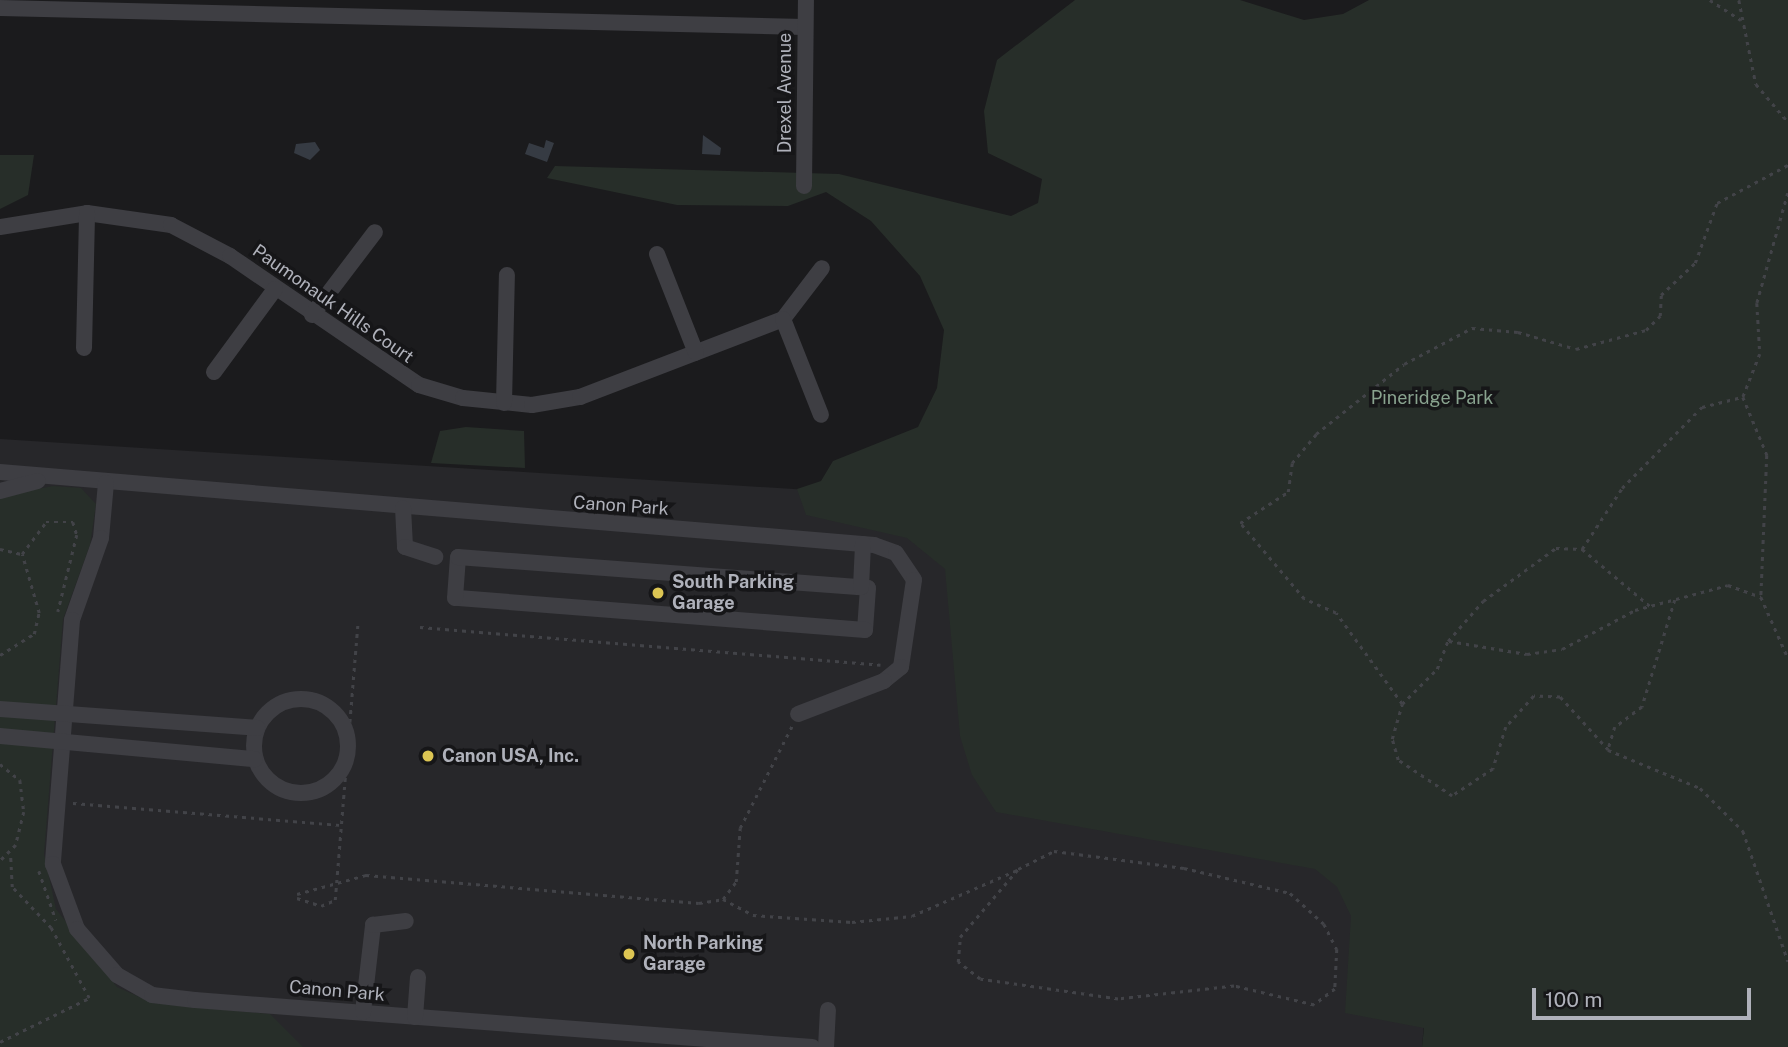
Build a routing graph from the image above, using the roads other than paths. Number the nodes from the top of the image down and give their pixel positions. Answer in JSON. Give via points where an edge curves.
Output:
{"nodes":[{"id":1,"x":806,"y":0,"type":"edge"},
{"id":2,"x":0,"y":8,"type":"edge"},
{"id":3,"x":805,"y":27,"type":"junction"},
{"id":4,"x":804,"y":186,"type":"dead end"},
{"id":5,"x":87,"y":213,"type":"junction"},
{"id":6,"x":0,"y":227,"type":"edge"},
{"id":7,"x":374,"y":232,"type":"dead end"},
{"id":8,"x":657,"y":254,"type":"dead end"},
{"id":9,"x":822,"y":268,"type":"dead end"},
{"id":10,"x":507,"y":275,"type":"dead end"},
{"id":11,"x":275,"y":289,"type":"junction"},
{"id":12,"x":312,"y":315,"type":"junction"},
{"id":13,"x":783,"y":319,"type":"junction"},
{"id":14,"x":84,"y":348,"type":"dead end"},
{"id":15,"x":696,"y":353,"type":"junction"},
{"id":16,"x":214,"y":372,"type":"dead end"},
{"id":17,"x":503,"y":403,"type":"junction"},
{"id":18,"x":821,"y":415,"type":"dead end"},
{"id":19,"x":0,"y":472,"type":"edge"},
{"id":20,"x":47,"y":478,"type":"junction"},
{"id":21,"x":106,"y":483,"type":"junction"},
{"id":22,"x":0,"y":491,"type":"edge"},
{"id":23,"x":403,"y":508,"type":"junction"},
{"id":24,"x":863,"y":544,"type":"junction"},
{"id":25,"x":435,"y":557,"type":"dead end"},
{"id":26,"x":861,"y":587,"type":"junction"},
{"id":27,"x":0,"y":709,"type":"edge"},
{"id":28,"x":63,"y":713,"type":"junction"},
{"id":29,"x":798,"y":714,"type":"road end"},
{"id":30,"x":257,"y":728,"type":"junction"},
{"id":31,"x":0,"y":736,"type":"edge"},
{"id":32,"x":61,"y":741,"type":"junction"},
{"id":33,"x":256,"y":759,"type":"junction"},
{"id":34,"x":406,"y":921,"type":"dead end"},
{"id":35,"x":418,"y":977,"type":"dead end"},
{"id":36,"x":828,"y":1010,"type":"dead end"},
{"id":37,"x":363,"y":1012,"type":"junction"},
{"id":38,"x":415,"y":1017,"type":"junction"},
{"id":39,"x":812,"y":1047,"type":"edge"},
{"id":40,"x":826,"y":1047,"type":"edge"}],
"edges":[{"from":1,"to":3,"type":"street","name":"Drexel Avenue"},
{"from":2,"to":3,"type":"street"},
{"from":3,"to":4,"type":"street","name":"Drexel Avenue"},
{"from":5,"to":6,"type":"street","name":"Paumonauk Hills Court"},
{"from":5,"to":11,"type":"street","name":"Paumonauk Hills Court","via":[[171,225]]},
{"from":5,"to":14,"type":"street"},
{"from":7,"to":12,"type":"street"},
{"from":8,"to":15,"type":"street"},
{"from":9,"to":13,"type":"street"},
{"from":10,"to":17,"type":"street"},
{"from":11,"to":12,"type":"street","name":"Paumonauk Hills Court"},
{"from":11,"to":16,"type":"street"},
{"from":12,"to":17,"type":"street","name":"Paumonauk Hills Court","via":[[419,385]]},
{"from":13,"to":15,"type":"street","name":"Paumonauk Hills Court"},
{"from":13,"to":18,"type":"street"},
{"from":15,"to":17,"type":"street","name":"Paumonauk Hills Court","via":[[580,397]]},
{"from":19,"to":20,"type":"street","name":"Canon Park"},
{"from":20,"to":21,"type":"street","name":"Canon Park"},
{"from":20,"to":22,"type":"street"},
{"from":21,"to":23,"type":"street","name":"Canon Park"},
{"from":21,"to":28,"type":"street","name":"Canon Park","via":[[100,538],[72,620]]},
{"from":23,"to":24,"type":"street","name":"Canon Park"},
{"from":23,"to":25,"type":"street","via":[[405,547]]},
{"from":24,"to":26,"type":"street"},
{"from":24,"to":29,"type":"street","name":"Canon Park","via":[[896,553],[910,566],[908,650],[901,667],[884,681]]},
{"from":26,"to":26,"type":"street","via":[[458,557],[455,598],[865,630],[868,588]]},
{"from":27,"to":28,"type":"street"},
{"from":28,"to":30,"type":"street"},
{"from":28,"to":32,"type":"street","name":"Canon Park"},
{"from":30,"to":33,"type":"street"},
{"from":30,"to":33,"type":"street","via":[[290,700],[320,702],[342,721],[349,750],[335,780],[306,794],[274,786]]},
{"from":31,"to":32,"type":"street"},
{"from":32,"to":33,"type":"street"},
{"from":32,"to":37,"type":"street","name":"Canon Park","via":[[56,881],[77,929],[117,975],[152,995]]},
{"from":34,"to":37,"type":"street","via":[[373,925]]},
{"from":35,"to":38,"type":"street"},
{"from":36,"to":40,"type":"street"},
{"from":37,"to":38,"type":"street","name":"Canon Park"},
{"from":38,"to":39,"type":"street","name":"Canon Park"}]}
